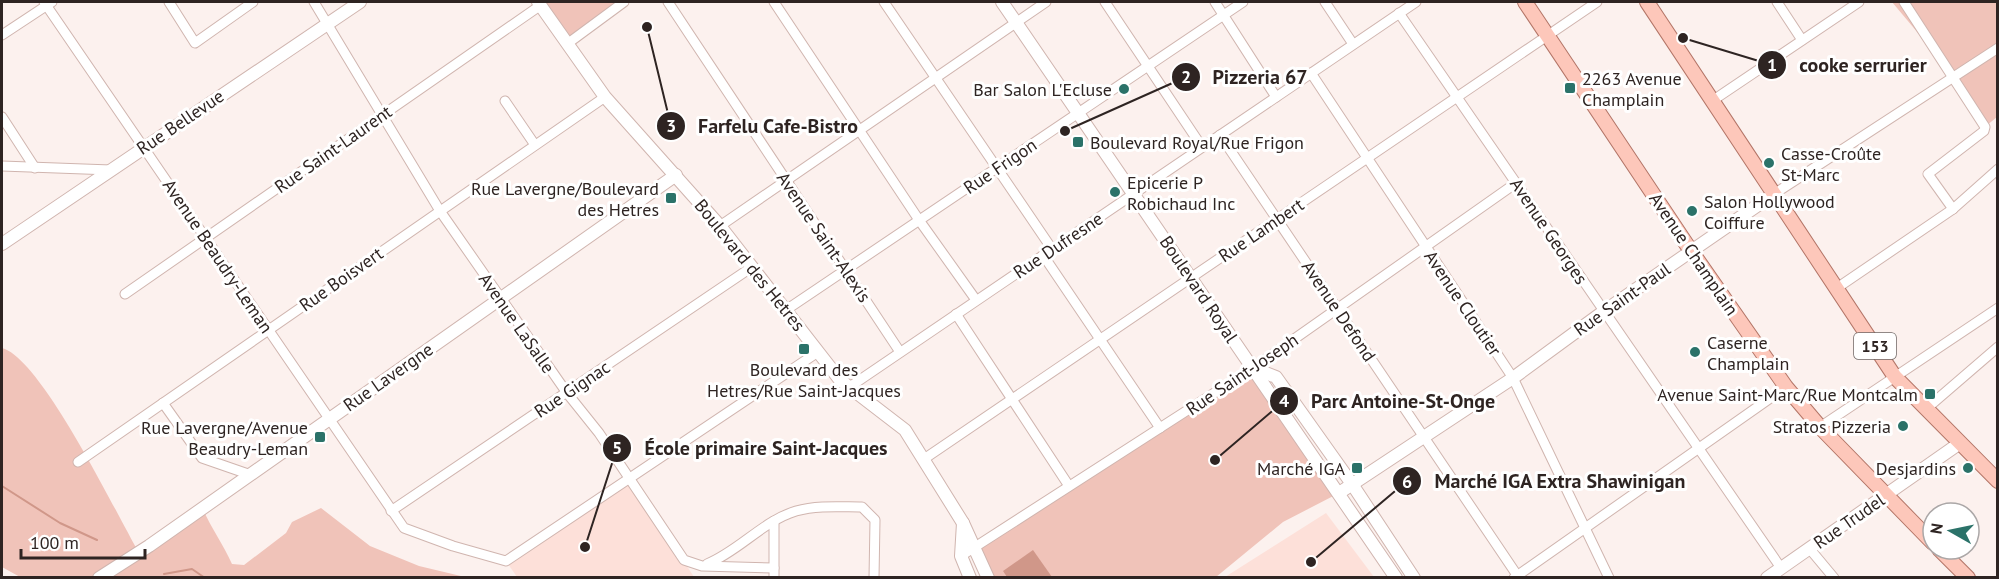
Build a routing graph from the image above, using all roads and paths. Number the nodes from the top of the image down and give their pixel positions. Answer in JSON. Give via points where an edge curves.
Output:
{"nodes":[{"id":1,"x":169,"y":2,"type":"edge"},
{"id":2,"x":253,"y":2,"type":"edge"},
{"id":3,"x":314,"y":2,"type":"edge"},
{"id":4,"x":360,"y":2,"type":"edge"},
{"id":5,"x":624,"y":2,"type":"edge"},
{"id":6,"x":668,"y":2,"type":"edge"},
{"id":7,"x":774,"y":2,"type":"edge"},
{"id":8,"x":884,"y":2,"type":"edge"},
{"id":9,"x":1002,"y":2,"type":"edge"},
{"id":10,"x":1046,"y":2,"type":"edge"},
{"id":11,"x":1105,"y":2,"type":"edge"},
{"id":12,"x":1215,"y":2,"type":"edge"},
{"id":13,"x":1243,"y":2,"type":"edge"},
{"id":14,"x":1325,"y":2,"type":"edge"},
{"id":15,"x":1416,"y":2,"type":"edge"},
{"id":16,"x":1525,"y":2,"type":"edge"},
{"id":17,"x":1597,"y":2,"type":"edge"},
{"id":18,"x":1647,"y":2,"type":"edge"},
{"id":19,"x":1777,"y":2,"type":"edge"},
{"id":20,"x":1859,"y":2,"type":"edge"},
{"id":21,"x":1904,"y":2,"type":"edge"},
{"id":22,"x":48,"y":3,"type":"edge"},
{"id":23,"x":540,"y":3,"type":"edge"},
{"id":24,"x":1399,"y":13,"type":"junction"},
{"id":25,"x":1224,"y":14,"type":"junction"},
{"id":26,"x":1016,"y":22,"type":"junction"},
{"id":27,"x":328,"y":24,"type":"junction"},
{"id":28,"x":2,"y":35,"type":"edge"},
{"id":29,"x":1548,"y":35,"type":"junction"},
{"id":30,"x":1802,"y":40,"type":"junction"},
{"id":31,"x":567,"y":44,"type":"junction"},
{"id":32,"x":1353,"y":44,"type":"junction"},
{"id":33,"x":1998,"y":48,"type":"edge"},
{"id":34,"x":1148,"y":66,"type":"junction"},
{"id":35,"x":1311,"y":73,"type":"junction"},
{"id":36,"x":1954,"y":76,"type":"junction"},
{"id":37,"x":935,"y":78,"type":"junction"},
{"id":38,"x":605,"y":97,"type":"junction"},
{"id":39,"x":1276,"y":97,"type":"junction"},
{"id":40,"x":1456,"y":97,"type":"junction"},
{"id":41,"x":1713,"y":101,"type":"junction"},
{"id":42,"x":505,"y":102,"type":"dead end"},
{"id":43,"x":1078,"y":112,"type":"junction"},
{"id":44,"x":383,"y":115,"type":"junction"},
{"id":45,"x":2,"y":117,"type":"edge"},
{"id":46,"x":860,"y":130,"type":"junction"},
{"id":47,"x":1220,"y":135,"type":"junction"},
{"id":48,"x":535,"y":145,"type":"junction"},
{"id":49,"x":144,"y":147,"type":"junction"},
{"id":50,"x":1202,"y":147,"type":"junction"},
{"id":51,"x":1368,"y":157,"type":"junction"},
{"id":52,"x":2,"y":166,"type":"edge"},
{"id":53,"x":35,"y":168,"type":"junction"},
{"id":54,"x":996,"y":168,"type":"junction"},
{"id":55,"x":1998,"y":169,"type":"edge"},
{"id":56,"x":111,"y":170,"type":"junction"},
{"id":57,"x":676,"y":174,"type":"junction"},
{"id":58,"x":786,"y":180,"type":"junction"},
{"id":59,"x":1516,"y":183,"type":"junction"},
{"id":60,"x":1134,"y":194,"type":"junction"},
{"id":61,"x":1774,"y":194,"type":"junction"},
{"id":62,"x":1953,"y":209,"type":"junction"},
{"id":63,"x":440,"y":211,"type":"junction"},
{"id":64,"x":1277,"y":219,"type":"junction"},
{"id":65,"x":919,"y":220,"type":"junction"},
{"id":66,"x":720,"y":226,"type":"junction"},
{"id":67,"x":206,"y":238,"type":"junction"},
{"id":68,"x":2,"y":244,"type":"edge"},
{"id":69,"x":1426,"y":246,"type":"junction"},
{"id":70,"x":1052,"y":249,"type":"junction"},
{"id":71,"x":1691,"y":251,"type":"junction"},
{"id":72,"x":1043,"y":255,"type":"junction"},
{"id":73,"x":752,"y":267,"type":"junction"},
{"id":74,"x":846,"y":270,"type":"junction"},
{"id":75,"x":1191,"y":277,"type":"junction"},
{"id":76,"x":1837,"y":288,"type":"junction"},
{"id":77,"x":125,"y":294,"type":"dead end"},
{"id":78,"x":500,"y":298,"type":"junction"},
{"id":79,"x":976,"y":300,"type":"junction"},
{"id":80,"x":1998,"y":308,"type":"edge"},
{"id":81,"x":1337,"y":309,"type":"junction"},
{"id":82,"x":786,"y":310,"type":"junction"},
{"id":83,"x":1603,"y":312,"type":"junction"},
{"id":84,"x":956,"y":314,"type":"junction"},
{"id":85,"x":269,"y":329,"type":"junction"},
{"id":86,"x":1100,"y":340,"type":"junction"},
{"id":87,"x":1998,"y":347,"type":"edge"},
{"id":88,"x":818,"y":352,"type":"junction"},
{"id":89,"x":900,"y":352,"type":"junction"},
{"id":90,"x":1253,"y":368,"type":"junction"},
{"id":91,"x":1895,"y":377,"type":"junction"},
{"id":92,"x":1513,"y":378,"type":"junction"},
{"id":93,"x":1786,"y":387,"type":"junction"},
{"id":94,"x":848,"y":388,"type":"junction"},
{"id":95,"x":567,"y":393,"type":"junction"},
{"id":96,"x":1012,"y":400,"type":"junction"},
{"id":97,"x":163,"y":403,"type":"junction"},
{"id":98,"x":1926,"y":409,"type":"junction"},
{"id":99,"x":330,"y":418,"type":"junction"},
{"id":100,"x":1820,"y":427,"type":"junction"},
{"id":101,"x":1160,"y":428,"type":"junction"},
{"id":102,"x":1425,"y":436,"type":"junction"},
{"id":103,"x":1960,"y":443,"type":"junction"},
{"id":104,"x":1698,"y":448,"type":"junction"},
{"id":105,"x":924,"y":459,"type":"junction"},
{"id":106,"x":78,"y":462,"type":"dead end"},
{"id":107,"x":251,"y":475,"type":"junction"},
{"id":108,"x":629,"y":477,"type":"junction"},
{"id":109,"x":1998,"y":482,"type":"edge"},
{"id":110,"x":1352,"y":484,"type":"junction"},
{"id":111,"x":1069,"y":486,"type":"junction"},
{"id":112,"x":1338,"y":494,"type":"junction"},
{"id":113,"x":1885,"y":495,"type":"junction"},
{"id":114,"x":391,"y":511,"type":"junction"},
{"id":115,"x":774,"y":521,"type":"junction"},
{"id":116,"x":963,"y":523,"type":"junction"},
{"id":117,"x":1586,"y":528,"type":"junction"},
{"id":118,"x":1921,"y":531,"type":"edge"},
{"id":119,"x":973,"y":548,"type":"junction"},
{"id":120,"x":1809,"y":548,"type":"junction"},
{"id":121,"x":961,"y":555,"type":"junction"},
{"id":122,"x":1951,"y":561,"type":"edge"},
{"id":123,"x":702,"y":566,"type":"junction"},
{"id":124,"x":1781,"y":568,"type":"junction"},
{"id":125,"x":774,"y":573,"type":"edge"},
{"id":126,"x":1517,"y":577,"type":"edge"},
{"id":127,"x":99,"y":578,"type":"edge"},
{"id":128,"x":874,"y":578,"type":"edge"},
{"id":129,"x":970,"y":578,"type":"edge"},
{"id":130,"x":988,"y":578,"type":"edge"},
{"id":131,"x":1396,"y":578,"type":"edge"},
{"id":132,"x":1414,"y":578,"type":"edge"},
{"id":133,"x":1609,"y":578,"type":"edge"},
{"id":134,"x":1767,"y":578,"type":"edge"},
{"id":135,"x":1834,"y":578,"type":"edge"},
{"id":136,"x":1968,"y":578,"type":"edge"}],
"edges":[{"from":1,"to":2,"type":"street","via":[[195,43]]},
{"from":3,"to":27,"type":"street","name":"Avenue LaSalle"},
{"from":4,"to":27,"type":"street","name":"Rue Bellevue"},
{"from":5,"to":31,"type":"street"},
{"from":6,"to":58,"type":"street","name":"Avenue Saint-Alexis"},
{"from":7,"to":46,"type":"street"},
{"from":8,"to":37,"type":"street"},
{"from":9,"to":26,"type":"street","name":"Boulevard Royal"},
{"from":10,"to":26,"type":"street"},
{"from":11,"to":34,"type":"street"},
{"from":12,"to":25,"type":"street"},
{"from":13,"to":25,"type":"street","name":"Rue Frigon"},
{"from":14,"to":32,"type":"street"},
{"from":15,"to":24,"type":"street","name":"Rue Dufresne"},
{"from":16,"to":29,"type":"main road","name":"Avenue Champlain"},
{"from":17,"to":29,"type":"street","name":"Rue Lambert"},
{"from":18,"to":41,"type":"main road","number":"153"},
{"from":19,"to":30,"type":"street"},
{"from":20,"to":30,"type":"street"},
{"from":21,"to":36,"type":"street"},
{"from":22,"to":28,"type":"street"},
{"from":22,"to":49,"type":"street","name":"Avenue Beaudry-Leman"},
{"from":23,"to":31,"type":"street","name":"Boulevard des Hetres"},
{"from":23,"to":44,"type":"street","name":"Rue Saint-Laurent"},
{"from":24,"to":32,"type":"street","name":"Rue Dufresne"},
{"from":24,"to":40,"type":"street","name":"Avenue Georges"},
{"from":25,"to":34,"type":"street","name":"Rue Frigon"},
{"from":25,"to":39,"type":"street"},
{"from":26,"to":37,"type":"street"},
{"from":26,"to":43,"type":"street","name":"Boulevard Royal"},
{"from":27,"to":44,"type":"street","name":"Avenue LaSalle"},
{"from":27,"to":49,"type":"street","name":"Rue Bellevue"},
{"from":29,"to":40,"type":"street","name":"Rue Lambert"},
{"from":29,"to":71,"type":"main road","name":"Avenue Champlain"},
{"from":30,"to":41,"type":"street"},
{"from":31,"to":38,"type":"street","name":"Boulevard des Hetres"},
{"from":32,"to":35,"type":"street","name":"Rue Dufresne"},
{"from":33,"to":36,"type":"street","name":"Rue Saint-Paul"},
{"from":34,"to":43,"type":"street","name":"Rue Frigon"},
{"from":34,"to":50,"type":"street"},
{"from":35,"to":39,"type":"street","name":"Rue Dufresne"},
{"from":35,"to":51,"type":"street","name":"Avenue Cloutier"},
{"from":36,"to":61,"type":"street","name":"Rue Saint-Paul"},
{"from":36,"to":62,"type":"street","via":[[1985,127],[1929,174]]},
{"from":37,"to":46,"type":"street"},
{"from":37,"to":54,"type":"street"},
{"from":38,"to":48,"type":"street","name":"Rue Boisvert"},
{"from":38,"to":57,"type":"street","name":"Boulevard des Hetres"},
{"from":39,"to":47,"type":"street","name":"Rue Dufresne"},
{"from":40,"to":51,"type":"street","name":"Rue Lambert"},
{"from":40,"to":59,"type":"street","name":"Avenue Georges"},
{"from":41,"to":61,"type":"main road","number":"153"},
{"from":42,"to":48,"type":"street"},
{"from":43,"to":54,"type":"street","name":"Rue Frigon"},
{"from":43,"to":60,"type":"street","name":"Boulevard Royal"},
{"from":44,"to":63,"type":"street","name":"Avenue LaSalle"},
{"from":44,"to":67,"type":"street","name":"Rue Saint-Laurent"},
{"from":45,"to":53,"type":"street"},
{"from":46,"to":58,"type":"street"},
{"from":46,"to":65,"type":"street"},
{"from":47,"to":50,"type":"street","name":"Rue Dufresne"},
{"from":47,"to":64,"type":"street","name":"Avenue Defond"},
{"from":48,"to":63,"type":"street","name":"Rue Boisvert"},
{"from":49,"to":56,"type":"street","name":"Rue Bellevue"},
{"from":49,"to":67,"type":"street","name":"Avenue Beaudry-Leman"},
{"from":50,"to":60,"type":"street","name":"Rue Dufresne"},
{"from":51,"to":64,"type":"street","name":"Rue Lambert"},
{"from":51,"to":69,"type":"street","name":"Avenue Cloutier"},
{"from":52,"to":53,"type":"street"},
{"from":53,"to":56,"type":"street"},
{"from":54,"to":65,"type":"street","name":"Rue Frigon"},
{"from":54,"to":70,"type":"street"},
{"from":55,"to":62,"type":"street"},
{"from":56,"to":68,"type":"street","name":"Rue Bellevue"},
{"from":57,"to":66,"type":"street","name":"Boulevard des Hetres"},
{"from":57,"to":78,"type":"street","name":"Rue Lavergne"},
{"from":58,"to":66,"type":"street"},
{"from":58,"to":74,"type":"street","name":"Avenue Saint-Alexis"},
{"from":59,"to":69,"type":"street","name":"Rue Saint-Joseph"},
{"from":59,"to":83,"type":"street","name":"Avenue Georges"},
{"from":60,"to":70,"type":"street","name":"Rue Dufresne"},
{"from":60,"to":75,"type":"street","name":"Boulevard Royal"},
{"from":61,"to":71,"type":"street","name":"Rue Saint-Paul"},
{"from":61,"to":76,"type":"main road","number":"153"},
{"from":62,"to":76,"type":"street"},
{"from":63,"to":78,"type":"street","name":"Avenue LaSalle"},
{"from":63,"to":85,"type":"street","name":"Rue Boisvert"},
{"from":64,"to":75,"type":"street","name":"Rue Lambert"},
{"from":64,"to":81,"type":"street","name":"Avenue Defond"},
{"from":65,"to":74,"type":"street","name":"Rue Frigon"},
{"from":65,"to":79,"type":"street"},
{"from":66,"to":73,"type":"street","name":"Boulevard des Hetres"},
{"from":67,"to":77,"type":"street","name":"Rue Saint-Laurent"},
{"from":67,"to":85,"type":"street","name":"Avenue Beaudry-Leman"},
{"from":69,"to":81,"type":"street","name":"Rue Saint-Joseph"},
{"from":69,"to":92,"type":"street","name":"Avenue Cloutier"},
{"from":70,"to":72,"type":"street","name":"Rue Dufresne"},
{"from":71,"to":83,"type":"street","name":"Rue Saint-Paul"},
{"from":71,"to":93,"type":"main road","name":"Avenue Champlain"},
{"from":72,"to":79,"type":"street","name":"Rue Dufresne"},
{"from":72,"to":86,"type":"street"},
{"from":73,"to":82,"type":"street","name":"Boulevard des Hetres"},
{"from":73,"to":95,"type":"street","name":"Rue Gignac"},
{"from":74,"to":82,"type":"street","name":"Rue Frigon"},
{"from":74,"to":89,"type":"street","name":"Avenue Saint-Alexis"},
{"from":75,"to":86,"type":"street","name":"Rue Lambert"},
{"from":75,"to":90,"type":"street","name":"Boulevard Royal"},
{"from":76,"to":91,"type":"main road","number":"153"},
{"from":78,"to":95,"type":"street","name":"Avenue LaSalle"},
{"from":78,"to":99,"type":"street","name":"Rue Lavergne"},
{"from":79,"to":84,"type":"street","name":"Rue Dufresne"},
{"from":80,"to":91,"type":"street"},
{"from":81,"to":90,"type":"street","name":"Rue Saint-Joseph"},
{"from":81,"to":102,"type":"street","name":"Avenue Defond"},
{"from":82,"to":88,"type":"street","name":"Boulevard des Hetres"},
{"from":83,"to":92,"type":"street","name":"Rue Saint-Paul"},
{"from":83,"to":104,"type":"street","name":"Avenue Georges"},
{"from":84,"to":89,"type":"street","name":"Rue Dufresne"},
{"from":84,"to":96,"type":"street"},
{"from":85,"to":97,"type":"street","name":"Rue Boisvert"},
{"from":85,"to":99,"type":"street","name":"Avenue Beaudry-Leman"},
{"from":86,"to":96,"type":"street","name":"Rue Lambert"},
{"from":86,"to":101,"type":"street"},
{"from":87,"to":98,"type":"street"},
{"from":88,"to":94,"type":"street","name":"Boulevard des Hetres"},
{"from":88,"to":108,"type":"street"},
{"from":89,"to":94,"type":"street","name":"Rue Dufresne"},
{"from":90,"to":101,"type":"street","name":"Rue Saint-Joseph"},
{"from":90,"to":110,"type":"street","name":"Boulevard Royal","via":[[1276,377]]},
{"from":90,"to":112,"type":"street","name":"Boulevard Royal"},
{"from":91,"to":98,"type":"main road","number":"153"},
{"from":91,"to":100,"type":"street"},
{"from":92,"to":102,"type":"street","name":"Rue Saint-Paul"},
{"from":92,"to":117,"type":"street","name":"Avenue Cloutier"},
{"from":93,"to":100,"type":"main road","name":"Avenue Champlain"},
{"from":93,"to":104,"type":"street"},
{"from":94,"to":105,"type":"street","name":"Boulevard des Hetres","via":[[905,430]]},
{"from":95,"to":108,"type":"street","name":"Avenue LaSalle"},
{"from":95,"to":114,"type":"street","name":"Rue Gignac"},
{"from":96,"to":105,"type":"street","name":"Rue Lambert"},
{"from":96,"to":111,"type":"street"},
{"from":97,"to":106,"type":"street","name":"Rue Boisvert"},
{"from":97,"to":107,"type":"street","via":[[202,458]]},
{"from":98,"to":103,"type":"main road","number":"153"},
{"from":99,"to":107,"type":"street","name":"Rue Lavergne"},
{"from":99,"to":114,"type":"street","name":"Avenue Beaudry-Leman"},
{"from":100,"to":113,"type":"main road","name":"Avenue Champlain"},
{"from":101,"to":111,"type":"street","name":"Rue Saint-Joseph"},
{"from":102,"to":110,"type":"street","name":"Rue Saint-Paul"},
{"from":102,"to":126,"type":"street","name":"Avenue Defond"},
{"from":103,"to":109,"type":"main road","number":"153"},
{"from":103,"to":113,"type":"street","name":"Rue Trudel"},
{"from":104,"to":117,"type":"street"},
{"from":104,"to":124,"type":"street","name":"Avenue Georges"},
{"from":105,"to":116,"type":"street","name":"Boulevard des Hetres"},
{"from":107,"to":127,"type":"street","name":"Rue Lavergne"},
{"from":108,"to":114,"type":"street","name":"Avenue Beaudry-Leman","via":[[506,561],[404,528]]},
{"from":108,"to":123,"type":"street","name":"Avenue LaSalle","via":[[684,560]]},
{"from":110,"to":112,"type":"street","name":"Rue Saint-Paul"},
{"from":110,"to":132,"type":"street","name":"Boulevard Royal"},
{"from":111,"to":119,"type":"street","name":"Rue Saint-Joseph"},
{"from":112,"to":131,"type":"street","name":"Boulevard Royal"},
{"from":113,"to":118,"type":"main road","name":"Avenue Champlain"},
{"from":113,"to":120,"type":"street","name":"Rue Trudel"},
{"from":115,"to":123,"type":"street","via":[[721,558]]},
{"from":115,"to":125,"type":"street"},
{"from":115,"to":128,"type":"street","via":[[816,507],[862,507],[875,520]]},
{"from":116,"to":119,"type":"street","name":"Boulevard des Hetres"},
{"from":116,"to":121,"type":"street"},
{"from":117,"to":126,"type":"street"},
{"from":117,"to":133,"type":"street","name":"Avenue Cloutier"},
{"from":119,"to":121,"type":"street","name":"Rue Saint-Joseph"},
{"from":119,"to":130,"type":"street","name":"Boulevard des Hetres"},
{"from":120,"to":124,"type":"street","name":"Rue Trudel"},
{"from":120,"to":135,"type":"street"},
{"from":121,"to":129,"type":"street"},
{"from":122,"to":136,"type":"main road"},
{"from":123,"to":125,"type":"street"},
{"from":124,"to":134,"type":"street","name":"Rue Trudel"}]}
